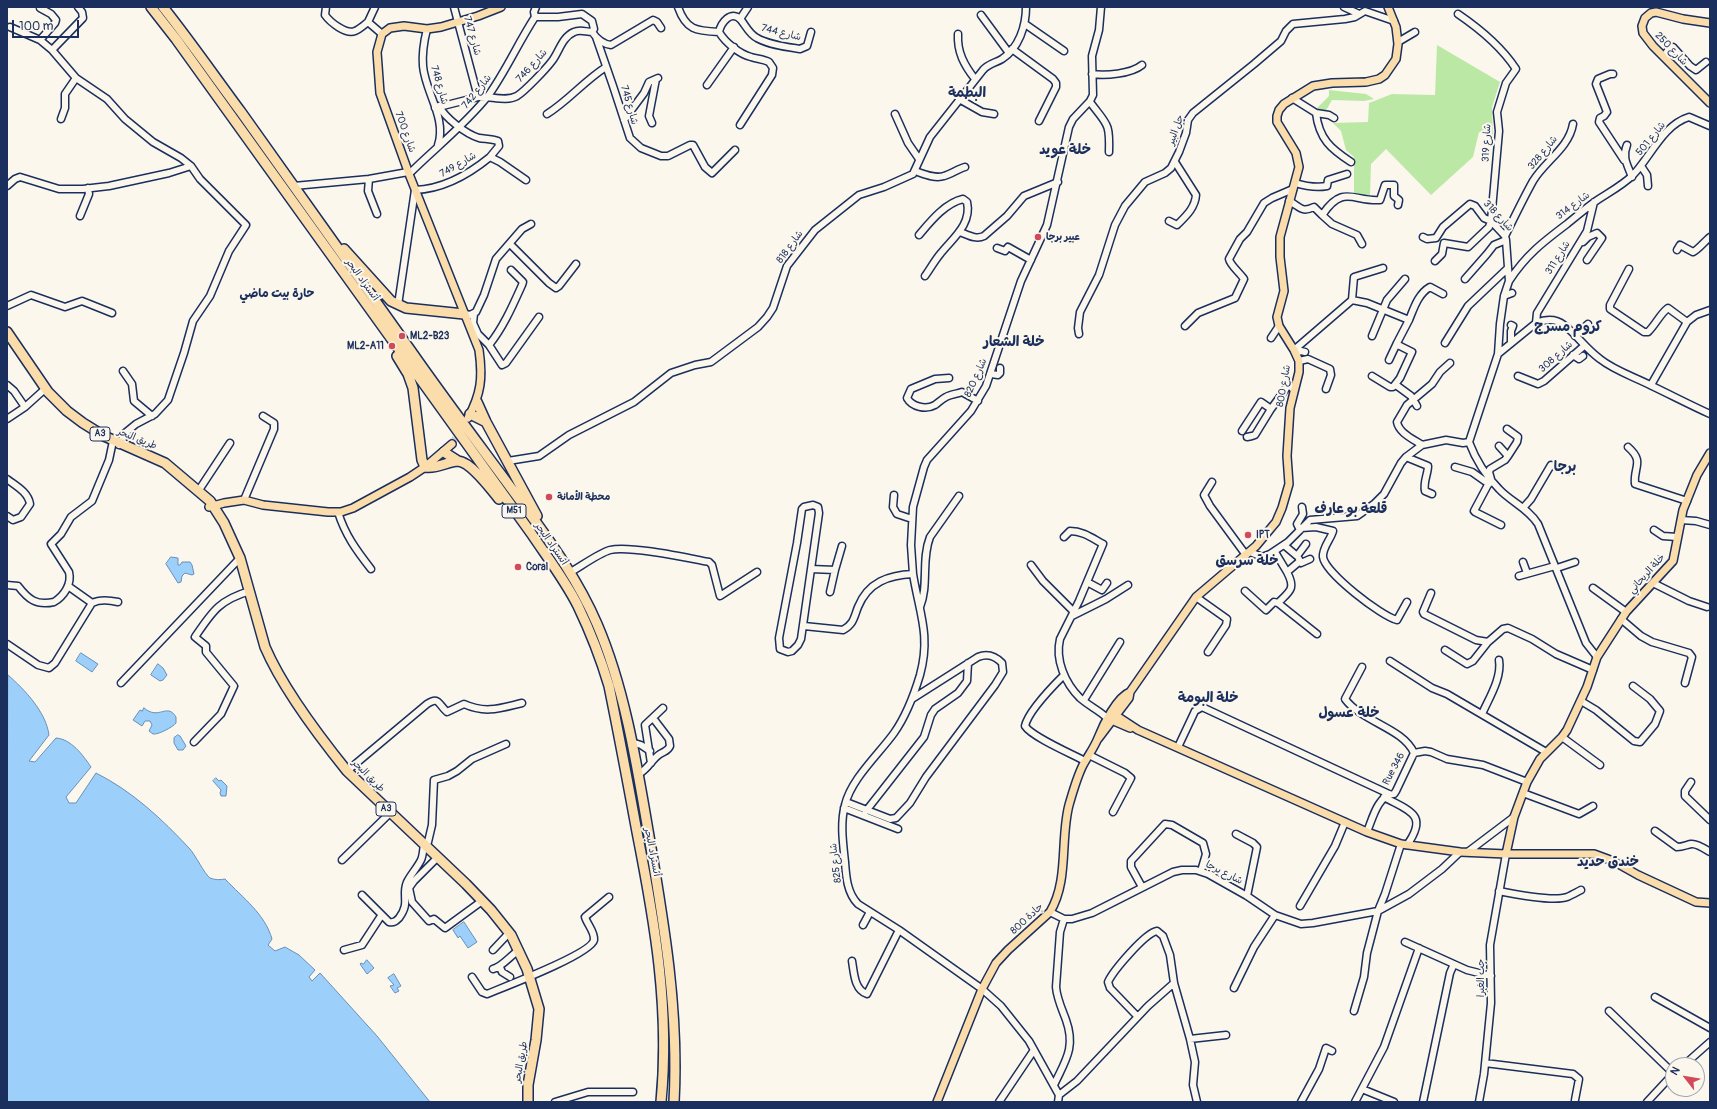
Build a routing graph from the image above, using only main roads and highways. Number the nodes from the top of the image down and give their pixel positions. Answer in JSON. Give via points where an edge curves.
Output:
{"nodes":[{"id":1,"x":150,"y":7,"type":"edge"},
{"id":2,"x":163,"y":7,"type":"edge"},
{"id":3,"x":501,"y":7,"type":"edge"},
{"id":4,"x":1388,"y":7,"type":"edge"},
{"id":5,"x":1710,"y":23,"type":"edge"},
{"id":6,"x":1710,"y":104,"type":"edge"},
{"id":7,"x":331,"y":238,"type":"junction"},
{"id":8,"x":464,"y":314,"type":"junction"},
{"id":9,"x":7,"y":332,"type":"edge"},
{"id":10,"x":388,"y":335,"type":"junction"},
{"id":11,"x":7,"y":339,"type":"edge"},
{"id":12,"x":44,"y":390,"type":"junction"},
{"id":13,"x":477,"y":402,"type":"junction"},
{"id":14,"x":469,"y":416,"type":"joint"},
{"id":15,"x":486,"y":422,"type":"junction"},
{"id":16,"x":116,"y":444,"type":"junction"},
{"id":17,"x":452,"y":444,"type":"tunnel mouth"},
{"id":18,"x":444,"y":452,"type":"junction"},
{"id":19,"x":1710,"y":452,"type":"edge"},
{"id":20,"x":458,"y":461,"type":"junction"},
{"id":21,"x":425,"y":468,"type":"junction"},
{"id":22,"x":211,"y":505,"type":"junction"},
{"id":23,"x":519,"y":518,"type":"junction"},
{"id":24,"x":552,"y":544,"type":"junction"},
{"id":25,"x":1112,"y":717,"type":"junction"},
{"id":26,"x":1098,"y":739,"type":"joint"},
{"id":27,"x":1506,"y":854,"type":"junction"},
{"id":28,"x":1710,"y":903,"type":"edge"},
{"id":29,"x":528,"y":1102,"type":"edge"},
{"id":30,"x":661,"y":1102,"type":"edge"},
{"id":31,"x":674,"y":1102,"type":"edge"},
{"id":32,"x":937,"y":1102,"type":"edge"}],
"edges":[{"from":1,"to":10,"type":"highway","name":"أتستراد البحر","number":"M51","via":[[176,39]]},
{"from":2,"to":7,"type":"highway","name":"أتستراد البحر","number":"M51"},
{"from":3,"to":8,"type":"main road","name":"شارع 700","via":[[458,23],[427,29],[404,26],[390,28],[382,34],[377,52],[380,93]]},
{"from":4,"to":25,"type":"main road","name":"شارع 800","via":[[1398,42],[1396,60],[1385,75],[1366,82],[1313,86],[1292,98],[1279,110],[1277,116],[1296,153],[1299,167],[1280,237],[1284,291],[1277,317],[1279,326],[1296,355],[1299,372],[1288,420],[1287,496],[1276,522],[1266,536],[1196,597],[1130,692],[1124,695]]},
{"from":5,"to":6,"type":"main road","name":"شارع 250","via":[[1656,12],[1650,13],[1642,26],[1643,33]]},
{"from":7,"to":8,"type":"highway","via":[[350,254],[391,301],[406,308]]},
{"from":7,"to":24,"type":"highway","name":"أتستراد البحر","number":"M51","via":[[410,351]]},
{"from":8,"to":13,"type":"main road","name":"شارع 700","via":[[479,350],[482,371]]},
{"from":9,"to":12,"type":"highway","name":"طريق البحر","number":"A3"},
{"from":10,"to":21,"type":"highway","via":[[413,388],[422,464]]},
{"from":10,"to":23,"type":"highway","name":"أتستراد البحر","number":"M51"},
{"from":11,"to":12,"type":"highway","name":"طريق البحر","number":"A3","via":[[28,373]]},
{"from":12,"to":16,"type":"highway","name":"طريق البحر","number":"A3","via":[[76,423]]},
{"from":13,"to":14,"type":"main road","name":"شارع 700"},
{"from":13,"to":15,"type":"highway"},
{"from":14,"to":15,"type":"highway"},
{"from":15,"to":24,"type":"highway"},
{"from":16,"to":22,"type":"highway","name":"طريق البحر","number":"A3","via":[[163,466]]},
{"from":16,"to":22,"type":"highway","name":"طريق البحر","number":"A3","via":[[165,463],[199,490]]},
{"from":17,"to":18,"type":"main road"},
{"from":18,"to":20,"type":"highway"},
{"from":18,"to":21,"type":"main road"},
{"from":19,"to":27,"type":"main road","name":"خلة الريحاني","via":[[1687,501],[1673,561],[1626,612],[1596,659],[1572,721],[1562,737],[1546,752],[1527,782],[1514,817]]},
{"from":20,"to":21,"type":"highway","via":[[435,468]]},
{"from":20,"to":23,"type":"highway","via":[[470,467]]},
{"from":21,"to":22,"type":"main road","via":[[353,508],[338,512],[263,505],[244,500]]},
{"from":22,"to":29,"type":"highway","name":"طريق البحر","number":"A3","via":[[224,523],[240,558],[265,647],[290,694],[347,771],[492,910],[519,950],[539,1009]]},
{"from":23,"to":30,"type":"highway","name":"أتستراد البحر","number":"M51","via":[[578,606],[609,686],[659,959],[664,1014]]},
{"from":24,"to":31,"type":"highway","name":"أتستراد البحر","number":"M51","via":[[586,600],[620,691],[638,774],[665,930],[674,1044]]},
{"from":25,"to":26,"type":"main road","name":"شارع 800"},
{"from":25,"to":27,"type":"main road","via":[[1367,832],[1404,845],[1460,852]]},
{"from":26,"to":32,"type":"main road","name":"جادة 800","via":[[1076,782],[1069,805],[1056,901],[1050,912],[996,963],[982,989]]},
{"from":27,"to":28,"type":"main road","via":[[1594,854],[1696,902]]}]}
